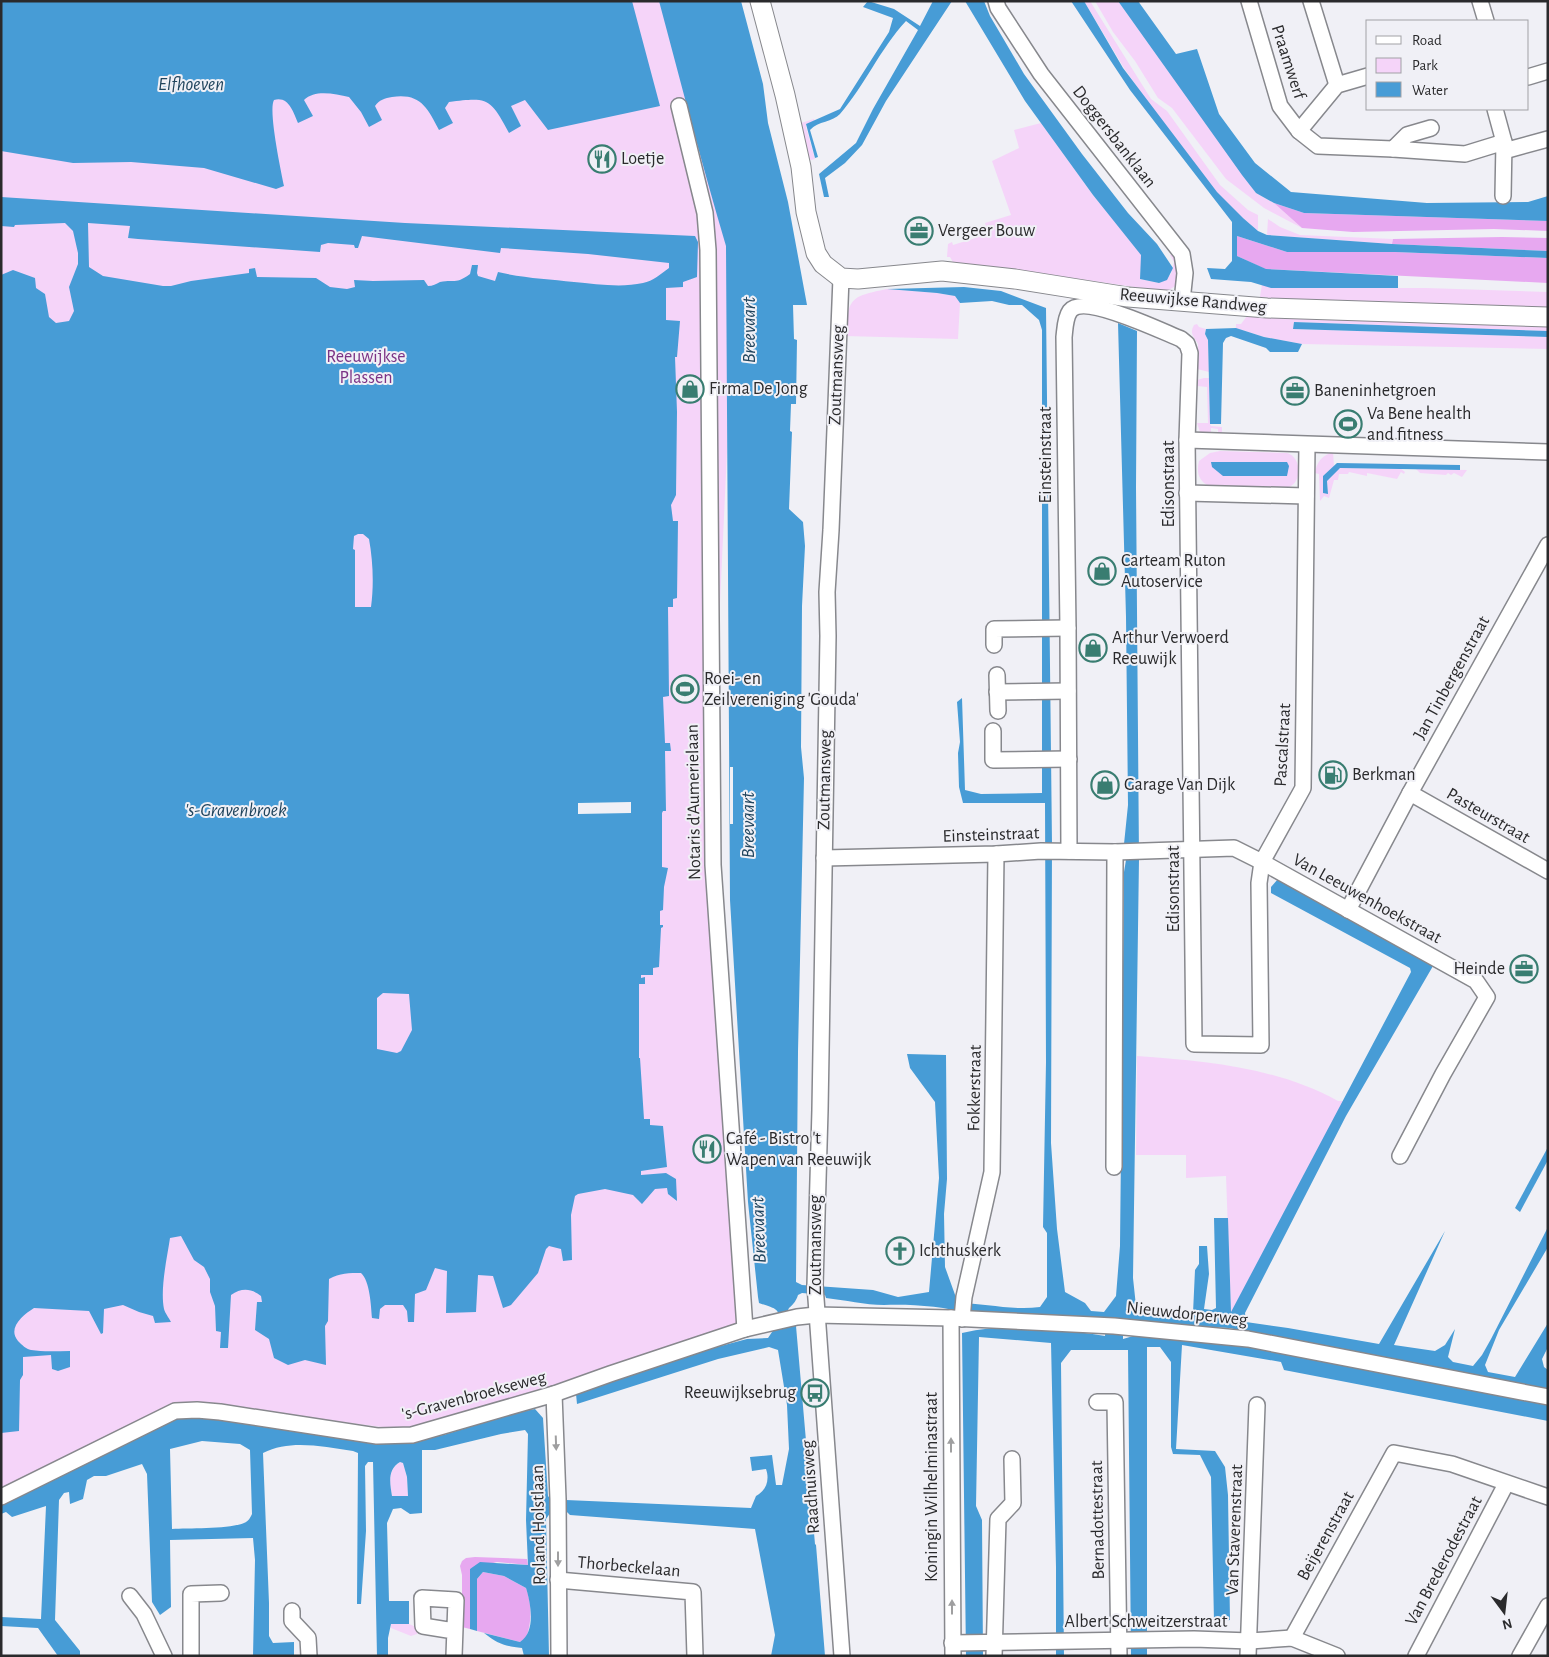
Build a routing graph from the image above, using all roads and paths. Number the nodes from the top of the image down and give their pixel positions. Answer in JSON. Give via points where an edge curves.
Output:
{"nodes":[{"id":1,"x":760,"y":1,"type":"edge"},
{"id":2,"x":996,"y":1,"type":"edge"},
{"id":3,"x":1250,"y":1,"type":"edge"},
{"id":4,"x":1312,"y":1,"type":"edge"},
{"id":5,"x":1480,"y":1,"type":"edge"},
{"id":6,"x":1486,"y":20,"type":"edge"},
{"id":7,"x":1548,"y":71,"type":"edge"},
{"id":8,"x":1366,"y":77,"type":"edge"},
{"id":9,"x":1529,"y":77,"type":"edge"},
{"id":10,"x":1337,"y":85,"type":"junction"},
{"id":11,"x":679,"y":106,"type":"dead end"},
{"id":12,"x":1495,"y":110,"type":"edge"},
{"id":13,"x":1431,"y":128,"type":"dead end"},
{"id":14,"x":1299,"y":131,"type":"junction"},
{"id":15,"x":1548,"y":139,"type":"edge"},
{"id":16,"x":1504,"y":147,"type":"junction"},
{"id":17,"x":1393,"y":149,"type":"junction"},
{"id":18,"x":1503,"y":196,"type":"dead end"},
{"id":19,"x":841,"y":278,"type":"junction"},
{"id":20,"x":1182,"y":300,"type":"junction"},
{"id":21,"x":1070,"y":311,"type":"joint"},
{"id":22,"x":1548,"y":317,"type":"edge"},
{"id":23,"x":1187,"y":440,"type":"junction"},
{"id":24,"x":1307,"y":445,"type":"junction"},
{"id":25,"x":1548,"y":452,"type":"edge"},
{"id":26,"x":1187,"y":493,"type":"junction"},
{"id":27,"x":1306,"y":496,"type":"junction"},
{"id":28,"x":1548,"y":545,"type":"edge"},
{"id":29,"x":1068,"y":628,"type":"junction"},
{"id":30,"x":994,"y":645,"type":"dead end"},
{"id":31,"x":997,"y":675,"type":"dead end"},
{"id":32,"x":1068,"y":691,"type":"junction"},
{"id":33,"x":997,"y":692,"type":"junction"},
{"id":34,"x":998,"y":710,"type":"dead end"},
{"id":35,"x":993,"y":731,"type":"dead end"},
{"id":36,"x":1069,"y":759,"type":"junction"},
{"id":37,"x":1410,"y":793,"type":"junction"},
{"id":38,"x":1192,"y":850,"type":"junction"},
{"id":39,"x":1063,"y":851,"type":"junction"},
{"id":40,"x":1119,"y":852,"type":"junction"},
{"id":41,"x":996,"y":854,"type":"junction"},
{"id":42,"x":824,"y":858,"type":"junction"},
{"id":43,"x":1262,"y":862,"type":"junction"},
{"id":44,"x":1548,"y":872,"type":"edge"},
{"id":45,"x":1348,"y":910,"type":"junction"},
{"id":46,"x":1261,"y":1045,"type":"joint"},
{"id":47,"x":1400,"y":1156,"type":"dead end"},
{"id":48,"x":1114,"y":1167,"type":"dead end"},
{"id":49,"x":816,"y":1314,"type":"junction"},
{"id":50,"x":958,"y":1317,"type":"junction"},
{"id":51,"x":745,"y":1329,"type":"junction"},
{"id":52,"x":554,"y":1394,"type":"junction"},
{"id":53,"x":1548,"y":1397,"type":"edge"},
{"id":54,"x":1097,"y":1402,"type":"dead end"},
{"id":55,"x":1258,"y":1405,"type":"dead end"},
{"id":56,"x":1012,"y":1459,"type":"dead end"},
{"id":57,"x":1506,"y":1484,"type":"junction"},
{"id":58,"x":1,"y":1497,"type":"edge"},
{"id":59,"x":1548,"y":1497,"type":"edge"},
{"id":60,"x":558,"y":1580,"type":"junction"},
{"id":61,"x":221,"y":1593,"type":"dead end"},
{"id":62,"x":130,"y":1596,"type":"dead end"},
{"id":63,"x":1548,"y":1606,"type":"edge"},
{"id":64,"x":292,"y":1611,"type":"dead end"},
{"id":65,"x":454,"y":1632,"type":"dead end"},
{"id":66,"x":1292,"y":1638,"type":"junction"},
{"id":67,"x":1123,"y":1646,"type":"edge"},
{"id":68,"x":956,"y":1647,"type":"edge"},
{"id":69,"x":991,"y":1647,"type":"edge"},
{"id":70,"x":1249,"y":1648,"type":"edge"},
{"id":71,"x":164,"y":1656,"type":"edge"},
{"id":72,"x":191,"y":1656,"type":"edge"},
{"id":73,"x":309,"y":1656,"type":"edge"},
{"id":74,"x":454,"y":1656,"type":"edge"},
{"id":75,"x":559,"y":1656,"type":"edge"},
{"id":76,"x":695,"y":1656,"type":"edge"},
{"id":77,"x":842,"y":1656,"type":"edge"},
{"id":78,"x":1336,"y":1656,"type":"edge"},
{"id":79,"x":1416,"y":1656,"type":"edge"},
{"id":80,"x":1520,"y":1656,"type":"edge"}],
"edges":[{"from":1,"to":19,"type":"main road","via":[[785,95],[786,133],[800,167],[816,253]]},
{"from":2,"to":20,"type":"street","name":"Doggersbanklaan","via":[[1041,74],[1182,254],[1185,273]]},
{"from":3,"to":14,"type":"street","name":"Praamwerf","via":[[1280,106]]},
{"from":4,"to":10,"type":"street"},
{"from":5,"to":6,"type":"street"},
{"from":7,"to":9,"type":"street"},
{"from":8,"to":10,"type":"street"},
{"from":10,"to":14,"type":"street"},
{"from":11,"to":51,"type":"street","name":"Notaris d'Aumerielaan","via":[[705,213],[708,252],[713,865]]},
{"from":12,"to":16,"type":"street"},
{"from":13,"to":17,"type":"street","via":[[1407,135]]},
{"from":14,"to":17,"type":"street","name":"Praamwerf","via":[[1318,146]]},
{"from":15,"to":16,"type":"street","name":"Praamwerf"},
{"from":16,"to":17,"type":"street","name":"Praamwerf","via":[[1464,154]]},
{"from":16,"to":18,"type":"street"},
{"from":19,"to":20,"type":"main road","name":"Reeuwijkse Randweg","via":[[942,271],[1128,297]]},
{"from":19,"to":42,"type":"street","name":"Zoutmansweg","via":[[827,592]]},
{"from":20,"to":22,"type":"main road","name":"Reeuwijkse Randweg","via":[[1314,311]]},
{"from":21,"to":23,"type":"street","name":"Edisonstraat","via":[[1075,306],[1084,305],[1106,309],[1187,344],[1190,353]]},
{"from":21,"to":29,"type":"street","name":"Einsteinstraat","via":[[1064,337]]},
{"from":23,"to":24,"type":"street"},
{"from":23,"to":26,"type":"street","name":"Edisonstraat"},
{"from":24,"to":25,"type":"street"},
{"from":24,"to":27,"type":"street","name":"Pascalstraat"},
{"from":26,"to":27,"type":"street"},
{"from":26,"to":38,"type":"street","name":"Edisonstraat"},
{"from":27,"to":43,"type":"street","name":"Pascalstraat","via":[[1303,788]]},
{"from":28,"to":37,"type":"street","name":"Jan Tinbergenstraat"},
{"from":29,"to":30,"type":"street","via":[[994,628]]},
{"from":29,"to":32,"type":"street","name":"Einsteinstraat"},
{"from":31,"to":33,"type":"street"},
{"from":32,"to":33,"type":"street"},
{"from":32,"to":36,"type":"street","name":"Einsteinstraat"},
{"from":33,"to":34,"type":"street"},
{"from":35,"to":36,"type":"street","via":[[993,760]]},
{"from":36,"to":39,"type":"street","name":"Einsteinstraat"},
{"from":37,"to":44,"type":"street","name":"Pasteurstraat"},
{"from":37,"to":45,"type":"street","name":"Jan Tinbergenstraat"},
{"from":38,"to":40,"type":"street","name":"Van Leeuwenhoekstraat"},
{"from":38,"to":43,"type":"street","name":"Van Leeuwenhoekstraat","via":[[1234,848]]},
{"from":38,"to":46,"type":"street","name":"Edisonstraat","via":[[1194,1044]]},
{"from":39,"to":40,"type":"street","name":"Van Leeuwenhoekstraat"},
{"from":39,"to":41,"type":"street","name":"Einsteinstraat"},
{"from":40,"to":48,"type":"street"},
{"from":41,"to":42,"type":"street","name":"Einsteinstraat"},
{"from":41,"to":50,"type":"street","name":"Fokkerstraat","via":[[992,1172]]},
{"from":42,"to":49,"type":"street","name":"Zoutmansweg"},
{"from":43,"to":45,"type":"street","name":"Van Leeuwenhoekstraat"},
{"from":43,"to":46,"type":"street","name":"Pascalstraat","via":[[1258,883]]},
{"from":45,"to":47,"type":"street","name":"Van Leeuwenhoekstraat","via":[[1476,981],[1487,998]]},
{"from":49,"to":50,"type":"street","name":"Nieuwdorperweg"},
{"from":49,"to":51,"type":"street","name":"'s-Gravenbroekseweg"},
{"from":49,"to":77,"type":"street","name":"Raadhuisweg"},
{"from":50,"to":53,"type":"street","name":"Nieuwdorperweg","via":[[1129,1327],[1264,1341]]},
{"from":68,"to":50,"type":"street","name":"Koningin Wilhelminastraat","one_way":true,"via":[[950,1370]]},
{"from":51,"to":52,"type":"street","name":"'s-Gravenbroekseweg"},
{"from":52,"to":58,"type":"street","name":"'s-Gravenbroekseweg","via":[[412,1435],[377,1436],[220,1412],[175,1411]]},
{"from":52,"to":60,"type":"street","name":"Roland Holstlaan","one_way":true},
{"from":54,"to":67,"type":"street","name":"Bernadottestraat","via":[[1115,1402]]},
{"from":55,"to":70,"type":"street","name":"Van Staverenstraat"},
{"from":56,"to":69,"type":"street","via":[[1013,1503],[998,1519]]},
{"from":57,"to":59,"type":"street"},
{"from":57,"to":66,"type":"street","name":"Beijerenstraat","via":[[1452,1464],[1394,1453]]},
{"from":57,"to":79,"type":"street","name":"Van Brederodestraat"},
{"from":60,"to":75,"type":"street","name":"Roland Holstlaan"},
{"from":60,"to":76,"type":"street","name":"Thorbeckelaan","via":[[693,1592]]},
{"from":61,"to":72,"type":"street","via":[[190,1594]]},
{"from":62,"to":71,"type":"street","via":[[144,1614]]},
{"from":63,"to":80,"type":"street"},
{"from":64,"to":73,"type":"street","via":[[292,1621],[308,1638]]},
{"from":65,"to":74,"type":"street"},
{"from":66,"to":70,"type":"street","name":"Albert Schweitzerstraat"},
{"from":66,"to":78,"type":"street","name":"Albert Schweitzerstraat"},
{"from":67,"to":69,"type":"street","name":"Albert Schweitzerstraat","via":[[1070,1641]]},
{"from":67,"to":70,"type":"street","name":"Albert Schweitzerstraat","via":[[1150,1640]]},
{"from":68,"to":69,"type":"street","name":"Albert Schweitzerstraat"}]}
